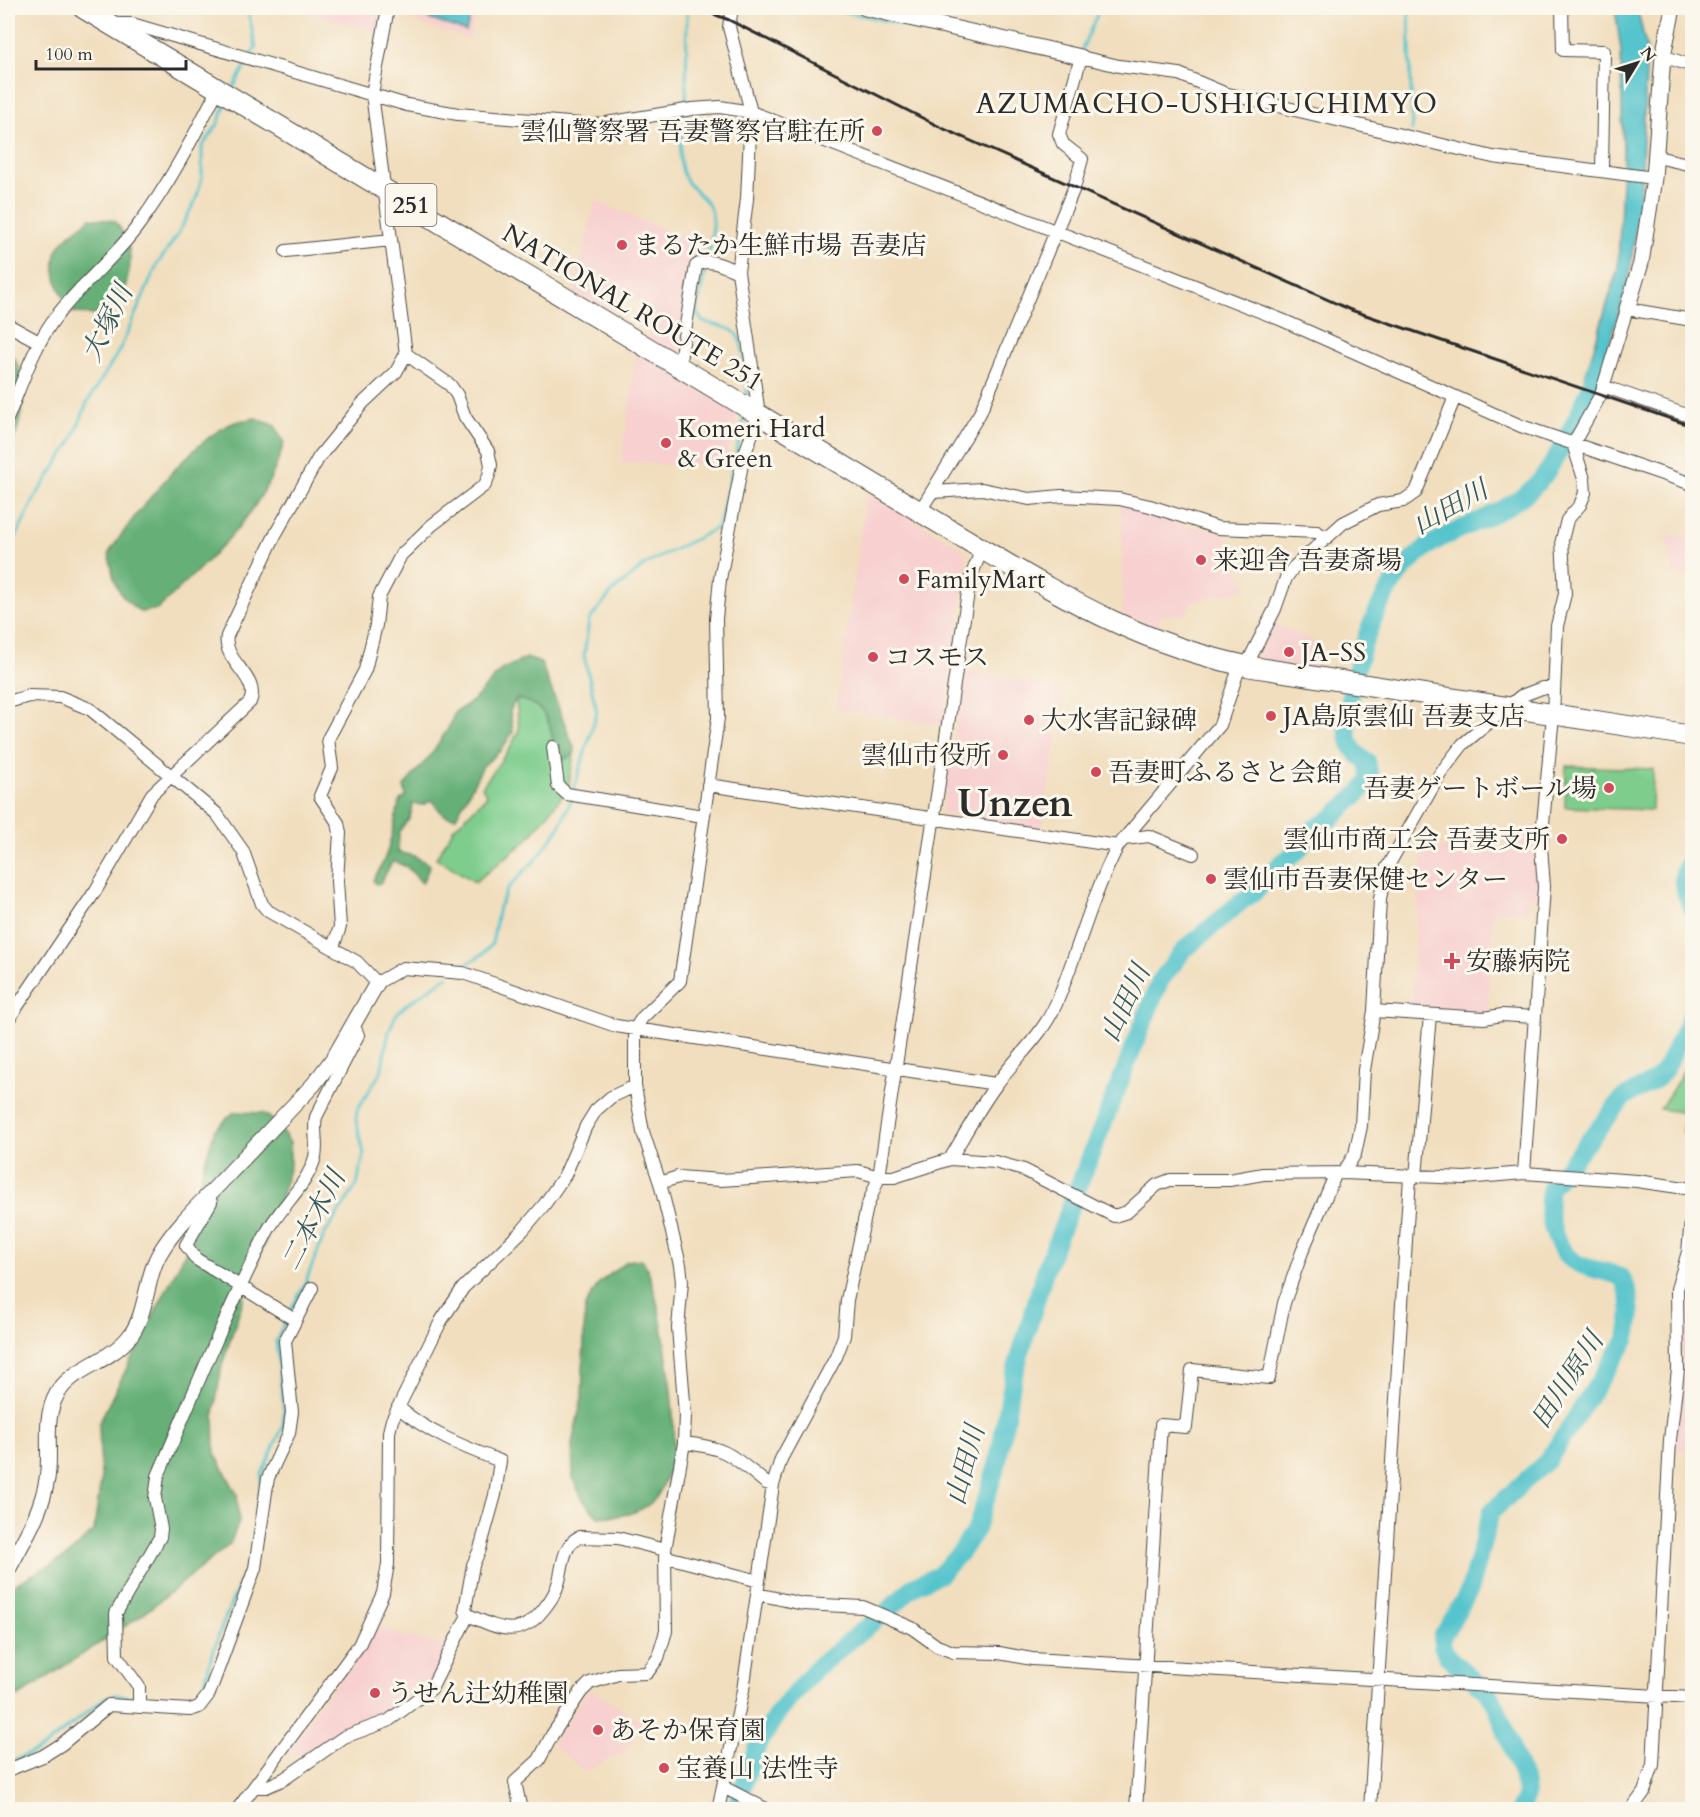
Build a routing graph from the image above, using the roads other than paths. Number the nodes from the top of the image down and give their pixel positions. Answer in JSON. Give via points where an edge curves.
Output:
{"nodes":[{"id":1,"x":83,"y":8,"type":"edge"},
{"id":2,"x":388,"y":8,"type":"edge"},
{"id":3,"x":732,"y":8,"type":"edge"},
{"id":4,"x":865,"y":8,"type":"edge"},
{"id":5,"x":1562,"y":8,"type":"edge"},
{"id":6,"x":1673,"y":8,"type":"edge"},
{"id":7,"x":111,"y":25,"type":"junction"},
{"id":8,"x":1663,"y":56,"type":"junction"},
{"id":9,"x":1081,"y":57,"type":"junction"},
{"id":10,"x":1692,"y":66,"type":"edge"},
{"id":11,"x":218,"y":89,"type":"junction"},
{"id":12,"x":372,"y":94,"type":"junction"},
{"id":13,"x":751,"y":112,"type":"junction"},
{"id":14,"x":1657,"y":157,"type":"junction"},
{"id":15,"x":1692,"y":165,"type":"edge"},
{"id":16,"x":1604,"y":171,"type":"junction"},
{"id":17,"x":1651,"y":178,"type":"junction"},
{"id":18,"x":384,"y":188,"type":"junction"},
{"id":19,"x":1056,"y":233,"type":"junction"},
{"id":20,"x":391,"y":240,"type":"junction"},
{"id":21,"x":286,"y":251,"type":"dead end"},
{"id":22,"x":738,"y":272,"type":"junction"},
{"id":23,"x":1627,"y":309,"type":"junction"},
{"id":24,"x":1692,"y":320,"type":"edge"},
{"id":25,"x":8,"y":325,"type":"edge"},
{"id":26,"x":39,"y":342,"type":"junction"},
{"id":27,"x":406,"y":354,"type":"junction"},
{"id":28,"x":679,"y":366,"type":"junction"},
{"id":29,"x":1603,"y":386,"type":"junction"},
{"id":30,"x":1455,"y":397,"type":"junction"},
{"id":31,"x":751,"y":409,"type":"junction"},
{"id":32,"x":353,"y":415,"type":"junction"},
{"id":33,"x":8,"y":417,"type":"edge"},
{"id":34,"x":1692,"y":417,"type":"edge"},
{"id":35,"x":1570,"y":442,"type":"junction"},
{"id":36,"x":312,"y":456,"type":"dead end"},
{"id":37,"x":1692,"y":484,"type":"edge"},
{"id":38,"x":933,"y":492,"type":"junction"},
{"id":39,"x":920,"y":511,"type":"junction"},
{"id":40,"x":1325,"y":537,"type":"junction"},
{"id":41,"x":982,"y":549,"type":"junction"},
{"id":42,"x":1243,"y":666,"type":"junction"},
{"id":43,"x":1553,"y":688,"type":"junction"},
{"id":44,"x":8,"y":702,"type":"edge"},
{"id":45,"x":1506,"y":708,"type":"junction"},
{"id":46,"x":1553,"y":715,"type":"junction"},
{"id":47,"x":1690,"y":732,"type":"edge"},
{"id":48,"x":553,"y":747,"type":"dead end"},
{"id":49,"x":174,"y":776,"type":"junction"},
{"id":50,"x":708,"y":785,"type":"junction"},
{"id":51,"x":703,"y":816,"type":"junction"},
{"id":52,"x":934,"y":819,"type":"junction"},
{"id":53,"x":1121,"y":843,"type":"junction"},
{"id":54,"x":1193,"y":854,"type":"dead end"},
{"id":55,"x":333,"y":947,"type":"junction"},
{"id":56,"x":377,"y":984,"type":"junction"},
{"id":57,"x":1374,"y":1011,"type":"junction"},
{"id":58,"x":1430,"y":1015,"type":"junction"},
{"id":59,"x":1534,"y":1017,"type":"junction"},
{"id":60,"x":8,"y":1020,"type":"edge"},
{"id":61,"x":354,"y":1026,"type":"junction"},
{"id":62,"x":635,"y":1029,"type":"junction"},
{"id":63,"x":895,"y":1069,"type":"junction"},
{"id":64,"x":996,"y":1084,"type":"junction"},
{"id":65,"x":635,"y":1086,"type":"junction"},
{"id":66,"x":950,"y":1159,"type":"junction"},
{"id":67,"x":1339,"y":1173,"type":"junction"},
{"id":68,"x":1524,"y":1173,"type":"junction"},
{"id":69,"x":879,"y":1177,"type":"junction"},
{"id":70,"x":1413,"y":1177,"type":"junction"},
{"id":71,"x":660,"y":1183,"type":"junction"},
{"id":72,"x":1692,"y":1189,"type":"edge"},
{"id":73,"x":208,"y":1195,"type":"junction"},
{"id":74,"x":1692,"y":1209,"type":"edge"},
{"id":75,"x":239,"y":1286,"type":"junction"},
{"id":76,"x":312,"y":1288,"type":"dead end"},
{"id":77,"x":290,"y":1317,"type":"junction"},
{"id":78,"x":398,"y":1407,"type":"junction"},
{"id":79,"x":684,"y":1443,"type":"junction"},
{"id":80,"x":773,"y":1485,"type":"junction"},
{"id":81,"x":666,"y":1553,"type":"junction"},
{"id":82,"x":8,"y":1570,"type":"edge"},
{"id":83,"x":759,"y":1581,"type":"junction"},
{"id":84,"x":757,"y":1594,"type":"junction"},
{"id":85,"x":468,"y":1615,"type":"junction"},
{"id":86,"x":1146,"y":1665,"type":"junction"},
{"id":87,"x":1378,"y":1679,"type":"junction"},
{"id":88,"x":1656,"y":1696,"type":"junction"},
{"id":89,"x":1692,"y":1698,"type":"edge"},
{"id":90,"x":140,"y":1700,"type":"junction"},
{"id":91,"x":8,"y":1770,"type":"edge"},
{"id":92,"x":255,"y":1787,"type":"junction"},
{"id":93,"x":727,"y":1788,"type":"junction"},
{"id":94,"x":237,"y":1809,"type":"edge"},
{"id":95,"x":521,"y":1809,"type":"edge"},
{"id":96,"x":718,"y":1809,"type":"edge"},
{"id":97,"x":768,"y":1809,"type":"edge"},
{"id":98,"x":1136,"y":1809,"type":"edge"},
{"id":99,"x":1370,"y":1809,"type":"edge"},
{"id":100,"x":1631,"y":1809,"type":"edge"}],
"edges":[{"from":1,"to":7,"type":"highway","name":"NATIONAL ROUTE 251","number":"251"},
{"from":2,"to":12,"type":"street"},
{"from":3,"to":13,"type":"street","via":[[729,27]]},
{"from":4,"to":9,"type":"street"},
{"from":5,"to":16,"type":"street","via":[[1563,50],[1604,51]]},
{"from":6,"to":8,"type":"street"},
{"from":7,"to":11,"type":"highway","name":"NATIONAL ROUTE 251","number":"251"},
{"from":7,"to":12,"type":"street","via":[[132,24]]},
{"from":8,"to":10,"type":"street"},
{"from":8,"to":14,"type":"street"},
{"from":9,"to":16,"type":"street","via":[[1179,74],[1224,93],[1493,157]]},
{"from":9,"to":19,"type":"street","via":[[1059,135],[1082,164]]},
{"from":11,"to":18,"type":"highway","name":"NATIONAL ROUTE 251","number":"251"},
{"from":11,"to":26,"type":"street","via":[[152,207],[119,251],[64,306]]},
{"from":12,"to":13,"type":"street","via":[[458,114],[584,125],[720,107]]},
{"from":12,"to":18,"type":"street"},
{"from":13,"to":19,"type":"street"},
{"from":13,"to":22,"type":"street","via":[[747,199]]},
{"from":14,"to":15,"type":"street"},
{"from":14,"to":17,"type":"street"},
{"from":16,"to":17,"type":"street"},
{"from":17,"to":23,"type":"street","via":[[1641,263]]},
{"from":18,"to":20,"type":"street"},
{"from":18,"to":28,"type":"highway","name":"NATIONAL ROUTE 251","number":"251"},
{"from":19,"to":30,"type":"street","via":[[1282,320]]},
{"from":19,"to":38,"type":"street","via":[[980,413]]},
{"from":20,"to":21,"type":"street"},
{"from":20,"to":27,"type":"street"},
{"from":22,"to":28,"type":"street","via":[[708,263],[696,266]]},
{"from":22,"to":31,"type":"street"},
{"from":23,"to":24,"type":"street"},
{"from":23,"to":29,"type":"street"},
{"from":25,"to":26,"type":"street"},
{"from":26,"to":33,"type":"street"},
{"from":27,"to":32,"type":"street","via":[[396,372]]},
{"from":27,"to":55,"type":"street","via":[[450,385],[488,451],[490,465],[484,485],[401,555],[379,597],[365,670],[331,731],[328,747],[332,768],[320,796],[340,833],[340,927]]},
{"from":28,"to":31,"type":"highway","name":"NATIONAL ROUTE 251","number":"251"},
{"from":29,"to":34,"type":"street"},
{"from":29,"to":35,"type":"street"},
{"from":30,"to":35,"type":"street"},
{"from":30,"to":40,"type":"street","via":[[1416,492],[1403,501],[1360,512]]},
{"from":31,"to":39,"type":"highway","name":"NATIONAL ROUTE 251","number":"251"},
{"from":31,"to":50,"type":"street","via":[[720,579],[716,619],[718,718]]},
{"from":32,"to":36,"type":"street","via":[[345,417]]},
{"from":32,"to":49,"type":"street","via":[[319,457],[275,535],[227,636],[227,649],[252,689],[250,702]]},
{"from":35,"to":37,"type":"street"},
{"from":35,"to":43,"type":"street","via":[[1585,493],[1568,520],[1562,540],[1565,594],[1557,626]]},
{"from":38,"to":39,"type":"street"},
{"from":38,"to":40,"type":"street","via":[[982,489],[1029,499],[1119,499],[1218,528],[1317,532]]},
{"from":39,"to":41,"type":"highway","name":"NATIONAL ROUTE 251","number":"251"},
{"from":40,"to":42,"type":"street","via":[[1286,578],[1275,609]]},
{"from":41,"to":42,"type":"highway","name":"NATIONAL ROUTE 251","number":"251","via":[[1084,609],[1140,635]]},
{"from":41,"to":52,"type":"street","via":[[970,579]]},
{"from":42,"to":45,"type":"highway","name":"NATIONAL ROUTE 251","number":"251"},
{"from":42,"to":53,"type":"street","via":[[1220,725]]},
{"from":43,"to":45,"type":"street","via":[[1529,692]]},
{"from":43,"to":46,"type":"street"},
{"from":44,"to":49,"type":"street","via":[[29,696],[75,701]]},
{"from":45,"to":46,"type":"highway","name":"NATIONAL ROUTE 251","number":"251"},
{"from":45,"to":57,"type":"street","via":[[1462,744],[1440,774],[1385,871]]},
{"from":46,"to":47,"type":"highway","name":"NATIONAL ROUTE 251","number":"251"},
{"from":46,"to":59,"type":"street","via":[[1541,846],[1544,887]]},
{"from":48,"to":51,"type":"street","via":[[558,786],[563,792]]},
{"from":49,"to":55,"type":"street","via":[[232,832],[268,911]]},
{"from":49,"to":60,"type":"street","via":[[152,794],[96,890]]},
{"from":50,"to":51,"type":"street"},
{"from":50,"to":52,"type":"street"},
{"from":51,"to":62,"type":"street","via":[[680,981]]},
{"from":52,"to":53,"type":"street"},
{"from":52,"to":63,"type":"street"},
{"from":53,"to":54,"type":"street","via":[[1149,836]]},
{"from":53,"to":64,"type":"street","via":[[1082,927],[1056,1004],[1036,1039]]},
{"from":55,"to":56,"type":"street","via":[[357,962]]},
{"from":56,"to":61,"type":"street"},
{"from":56,"to":62,"type":"street","via":[[403,968],[463,973],[616,1026]]},
{"from":57,"to":58,"type":"street"},
{"from":57,"to":67,"type":"street","via":[[1364,1070],[1359,1142]]},
{"from":58,"to":59,"type":"street"},
{"from":58,"to":70,"type":"street"},
{"from":59,"to":68,"type":"street"},
{"from":61,"to":73,"type":"street","via":[[314,1084]]},
{"from":61,"to":75,"type":"street","via":[[358,1035],[313,1127],[313,1163],[297,1192],[270,1226]]},
{"from":62,"to":63,"type":"street"},
{"from":62,"to":65,"type":"street"},
{"from":63,"to":64,"type":"street"},
{"from":63,"to":69,"type":"street"},
{"from":64,"to":66,"type":"street"},
{"from":65,"to":71,"type":"street","via":[[643,1132]]},
{"from":65,"to":78,"type":"street","via":[[611,1097],[596,1110],[565,1175],[544,1205],[463,1288],[441,1321]]},
{"from":66,"to":67,"type":"street","via":[[995,1162],[1014,1168],[1108,1215],[1118,1216],[1157,1185],[1170,1180]]},
{"from":66,"to":69,"type":"street","via":[[894,1177]]},
{"from":67,"to":70,"type":"street"},
{"from":67,"to":86,"type":"street","via":[[1302,1252],[1284,1303],[1269,1378],[1192,1370],[1186,1427],[1161,1425]]},
{"from":68,"to":70,"type":"street"},
{"from":68,"to":72,"type":"street"},
{"from":69,"to":71,"type":"street","via":[[858,1171],[721,1180],[678,1177]]},
{"from":69,"to":80,"type":"street","via":[[867,1207],[847,1300],[844,1336],[781,1459]]},
{"from":70,"to":87,"type":"street"},
{"from":71,"to":79,"type":"street","via":[[682,1282],[678,1328]]},
{"from":73,"to":75,"type":"street","via":[[211,1202],[186,1246],[196,1259]]},
{"from":73,"to":82,"type":"street","via":[[150,1271],[132,1333],[102,1361],[67,1380],[57,1394],[50,1410],[49,1464],[43,1495],[37,1515]]},
{"from":74,"to":88,"type":"street","via":[[1688,1252],[1677,1289],[1678,1370],[1670,1440]]},
{"from":75,"to":77,"type":"street"},
{"from":75,"to":90,"type":"street","via":[[158,1476],[155,1498],[160,1537],[116,1613],[117,1656]]},
{"from":76,"to":77,"type":"street"},
{"from":77,"to":90,"type":"street","via":[[284,1350],[292,1412],[289,1433],[268,1478],[255,1568],[209,1695],[199,1707],[190,1710]]},
{"from":78,"to":85,"type":"street","via":[[453,1443],[500,1461],[495,1495],[472,1565],[465,1610]]},
{"from":78,"to":92,"type":"street","via":[[389,1432],[388,1564],[383,1593],[359,1645]]},
{"from":79,"to":80,"type":"street","via":[[728,1452]]},
{"from":79,"to":81,"type":"street"},
{"from":80,"to":83,"type":"street"},
{"from":81,"to":83,"type":"street"},
{"from":81,"to":85,"type":"street","via":[[618,1538],[579,1537],[567,1547],[553,1597],[527,1626],[504,1629]]},
{"from":81,"to":95,"type":"street","via":[[666,1631],[652,1669],[601,1679],[581,1692],[539,1760],[515,1782]]},
{"from":83,"to":84,"type":"street"},
{"from":84,"to":86,"type":"street","via":[[803,1604],[863,1607],[900,1622],[953,1652]]},
{"from":84,"to":93,"type":"street"},
{"from":85,"to":92,"type":"street","via":[[431,1689],[388,1721],[344,1737],[284,1779]]},
{"from":86,"to":87,"type":"street"},
{"from":86,"to":98,"type":"street"},
{"from":87,"to":88,"type":"street"},
{"from":87,"to":99,"type":"street"},
{"from":88,"to":89,"type":"street"},
{"from":88,"to":100,"type":"street","via":[[1653,1765],[1644,1792]]},
{"from":90,"to":91,"type":"street","via":[[109,1705],[62,1744]]},
{"from":92,"to":94,"type":"street"},
{"from":93,"to":96,"type":"street"},
{"from":93,"to":97,"type":"street"}]}
